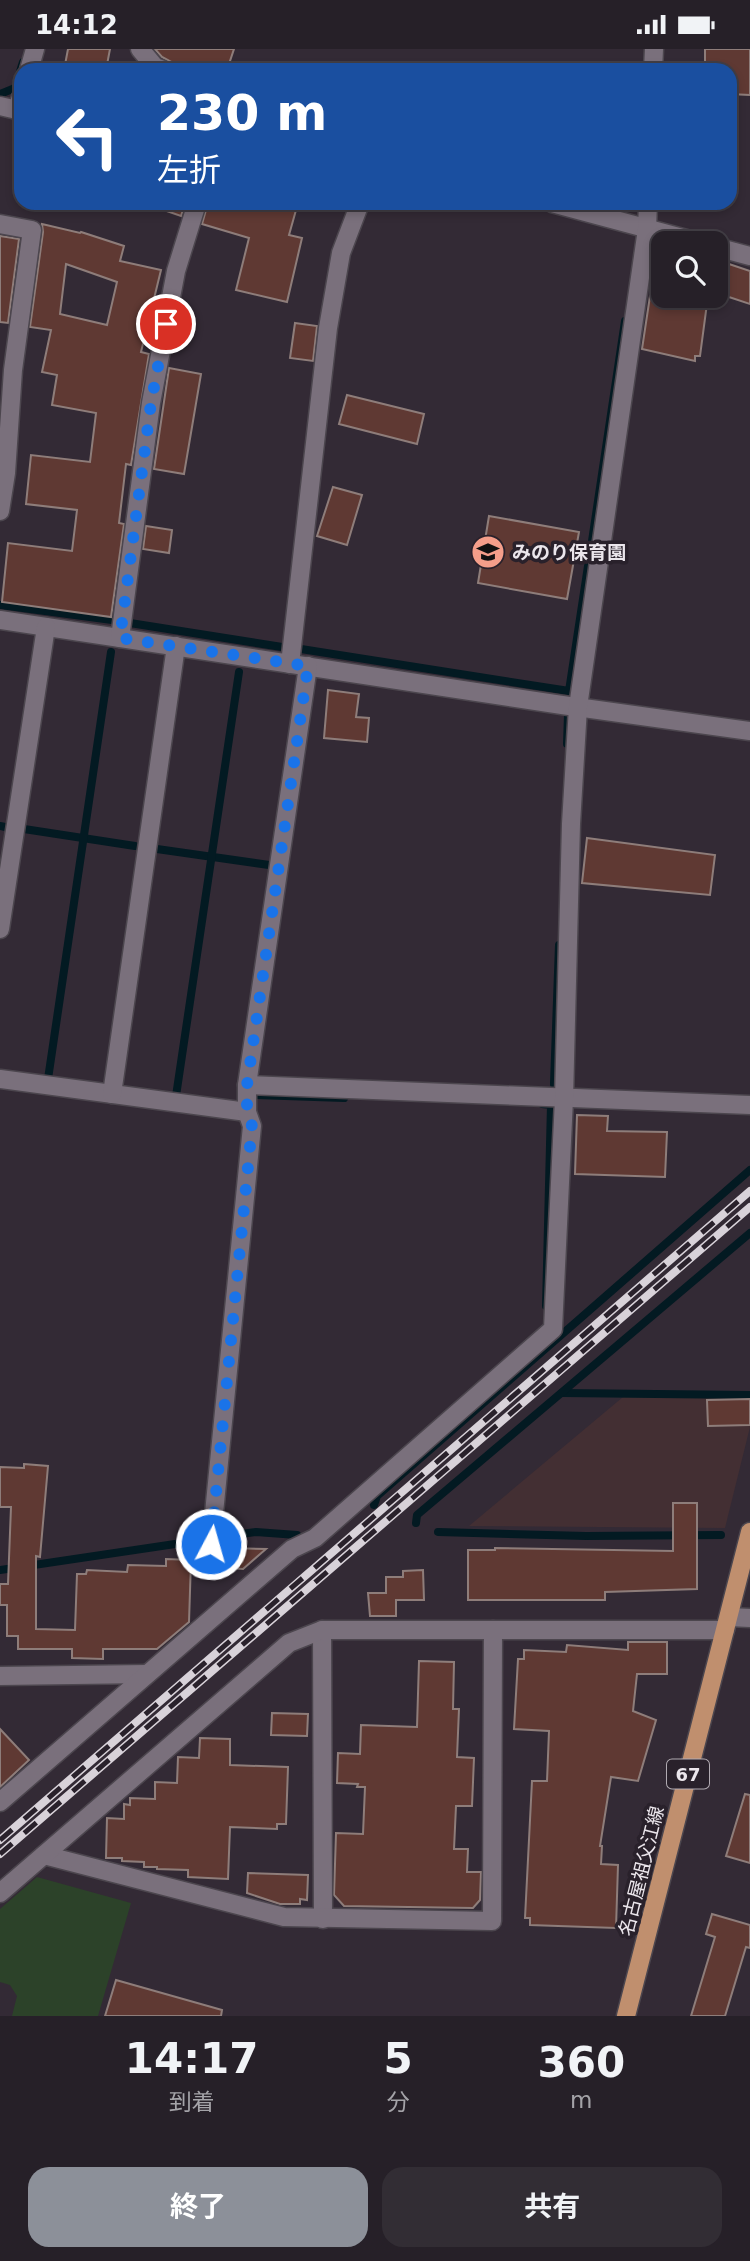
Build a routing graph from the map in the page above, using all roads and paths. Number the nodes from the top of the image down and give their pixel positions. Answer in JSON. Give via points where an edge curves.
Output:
{"nodes":[{"id":1,"x":140,"y":49,"type":"edge"},
{"id":2,"x":152,"y":63,"type":"edge"},
{"id":3,"x":195,"y":210,"type":"edge"},
{"id":4,"x":357,"y":210,"type":"edge"},
{"id":5,"x":578,"y":210,"type":"edge"},
{"id":6,"x":648,"y":210,"type":"edge"},
{"id":7,"x":0,"y":224,"type":"edge"},
{"id":8,"x":647,"y":229,"type":"junction"},
{"id":9,"x":655,"y":231,"type":"edge"},
{"id":10,"x":728,"y":250,"type":"edge"},
{"id":11,"x":750,"y":256,"type":"edge"},
{"id":12,"x":0,"y":511,"type":"edge"},
{"id":13,"x":0,"y":620,"type":"edge"},
{"id":14,"x":46,"y":627,"type":"junction"},
{"id":15,"x":120,"y":638,"type":"junction"},
{"id":16,"x":176,"y":646,"type":"junction"},
{"id":17,"x":299,"y":665,"type":"junction"},
{"id":18,"x":578,"y":707,"type":"junction"},
{"id":19,"x":750,"y":731,"type":"edge"},
{"id":20,"x":0,"y":929,"type":"edge"},
{"id":21,"x":0,"y":1079,"type":"edge"},
{"id":22,"x":247,"y":1085,"type":"junction"},
{"id":23,"x":112,"y":1094,"type":"junction"},
{"id":24,"x":564,"y":1099,"type":"junction"},
{"id":25,"x":750,"y":1105,"type":"edge"},
{"id":26,"x":247,"y":1112,"type":"junction"},
{"id":27,"x":750,"y":1532,"type":"edge"},
{"id":28,"x":211,"y":1544,"type":"dead end"},
{"id":29,"x":750,"y":1618,"type":"edge"},
{"id":30,"x":727,"y":1623,"type":"junction"},
{"id":31,"x":322,"y":1630,"type":"junction"},
{"id":32,"x":493,"y":1630,"type":"junction"},
{"id":33,"x":147,"y":1674,"type":"junction"},
{"id":34,"x":0,"y":1676,"type":"edge"},
{"id":35,"x":0,"y":1802,"type":"edge"},
{"id":36,"x":44,"y":1855,"type":"junction"},
{"id":37,"x":0,"y":1893,"type":"edge"},
{"id":38,"x":323,"y":1919,"type":"junction"},
{"id":39,"x":626,"y":2016,"type":"edge"}],
"edges":[{"from":1,"to":2,"type":"street"},
{"from":3,"to":15,"type":"street","via":[[176,271],[151,403]]},
{"from":4,"to":17,"type":"street","via":[[341,253],[328,328]]},
{"from":5,"to":8,"type":"street"},
{"from":6,"to":8,"type":"street"},
{"from":7,"to":12,"type":"street","via":[[32,230]]},
{"from":8,"to":9,"type":"street"},
{"from":8,"to":18,"type":"street"},
{"from":10,"to":11,"type":"street"},
{"from":13,"to":14,"type":"street"},
{"from":14,"to":15,"type":"street"},
{"from":14,"to":20,"type":"street"},
{"from":15,"to":16,"type":"street"},
{"from":16,"to":17,"type":"street"},
{"from":16,"to":23,"type":"street"},
{"from":17,"to":18,"type":"street"},
{"from":17,"to":22,"type":"street"},
{"from":18,"to":19,"type":"street"},
{"from":18,"to":24,"type":"street"},
{"from":21,"to":23,"type":"street"},
{"from":22,"to":24,"type":"street"},
{"from":22,"to":26,"type":"street"},
{"from":23,"to":26,"type":"street"},
{"from":24,"to":25,"type":"street"},
{"from":24,"to":33,"type":"street","via":[[553,1329],[315,1538],[292,1549]]},
{"from":26,"to":28,"type":"street","via":[[252,1126]]},
{"from":27,"to":30,"type":"main road","name":"名古屋祖父江線","number":"67"},
{"from":29,"to":30,"type":"street"},
{"from":30,"to":32,"type":"street"},
{"from":30,"to":39,"type":"main road","name":"名古屋祖父江線","number":"67"},
{"from":31,"to":32,"type":"street"},
{"from":31,"to":36,"type":"street","via":[[289,1643]]},
{"from":31,"to":38,"type":"street"},
{"from":32,"to":38,"type":"street","via":[[492,1921]]},
{"from":33,"to":34,"type":"street"},
{"from":33,"to":35,"type":"street"},
{"from":36,"to":37,"type":"street"},
{"from":36,"to":38,"type":"street","via":[[284,1917]]}]}
